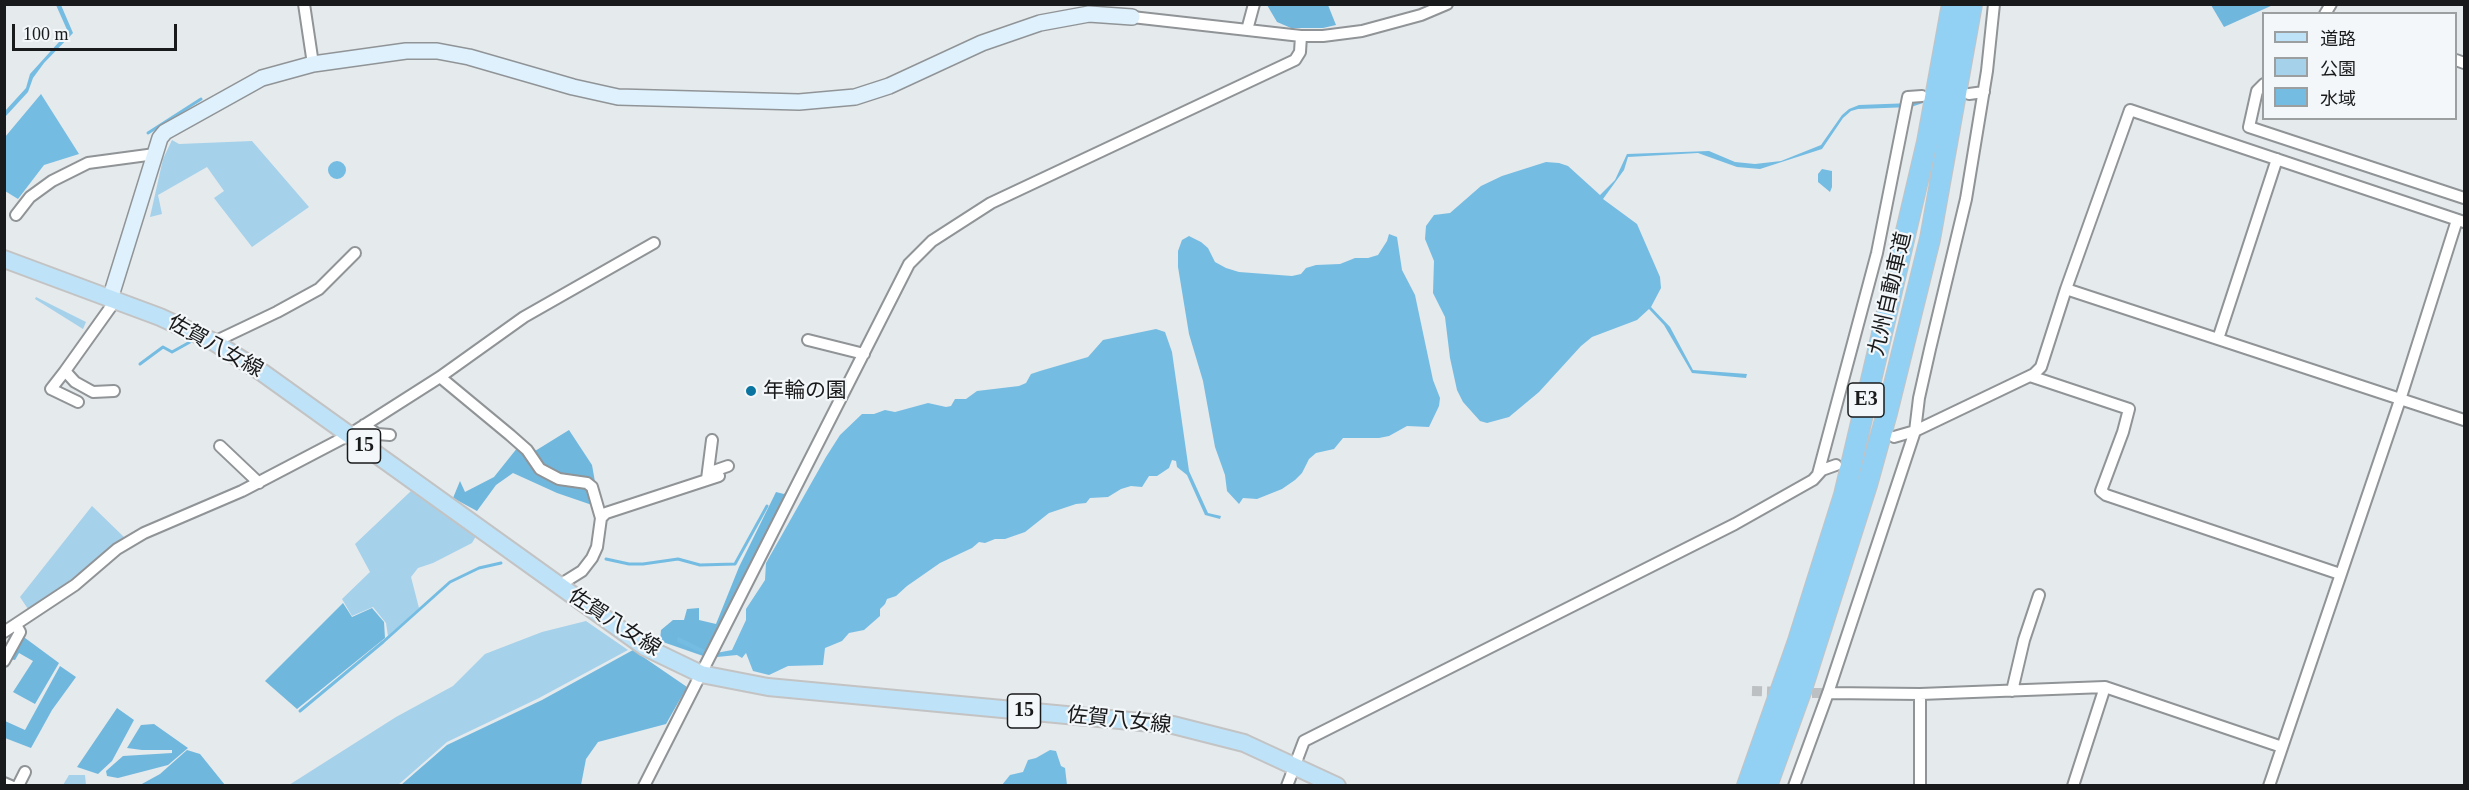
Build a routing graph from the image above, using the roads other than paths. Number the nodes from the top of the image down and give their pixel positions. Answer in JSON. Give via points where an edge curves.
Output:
{"nodes":[{"id":1,"x":304,"y":4,"type":"edge"},
{"id":2,"x":1254,"y":4,"type":"edge"},
{"id":3,"x":1448,"y":4,"type":"edge"},
{"id":4,"x":1952,"y":4,"type":"edge"},
{"id":5,"x":1972,"y":4,"type":"edge"},
{"id":6,"x":1994,"y":4,"type":"edge"},
{"id":7,"x":1132,"y":17,"type":"joint"},
{"id":8,"x":1247,"y":30,"type":"junction"},
{"id":9,"x":1301,"y":36,"type":"junction"},
{"id":10,"x":313,"y":64,"type":"junction"},
{"id":11,"x":2262,"y":86,"type":"edge"},
{"id":12,"x":1984,"y":92,"type":"junction"},
{"id":13,"x":1969,"y":94,"type":"dead end"},
{"id":14,"x":1922,"y":96,"type":"dead end"},
{"id":15,"x":155,"y":154,"type":"junction"},
{"id":16,"x":2277,"y":159,"type":"junction"},
{"id":17,"x":2464,"y":198,"type":"edge"},
{"id":18,"x":16,"y":216,"type":"dead end"},
{"id":19,"x":2461,"y":221,"type":"edge"},
{"id":20,"x":654,"y":243,"type":"dead end"},
{"id":21,"x":355,"y":254,"type":"dead end"},
{"id":22,"x":4,"y":259,"type":"edge"},
{"id":23,"x":2066,"y":289,"type":"junction"},
{"id":24,"x":113,"y":300,"type":"junction"},
{"id":25,"x":2218,"y":339,"type":"junction"},
{"id":26,"x":808,"y":340,"type":"dead end"},
{"id":27,"x":214,"y":342,"type":"junction"},
{"id":28,"x":864,"y":354,"type":"junction"},
{"id":29,"x":65,"y":370,"type":"junction"},
{"id":30,"x":2030,"y":376,"type":"junction"},
{"id":31,"x":440,"y":377,"type":"junction"},
{"id":32,"x":114,"y":391,"type":"dead end"},
{"id":33,"x":2400,"y":400,"type":"junction"},
{"id":34,"x":78,"y":402,"type":"dead end"},
{"id":35,"x":2464,"y":420,"type":"edge"},
{"id":36,"x":364,"y":425,"type":"junction"},
{"id":37,"x":1916,"y":431,"type":"junction"},
{"id":38,"x":349,"y":435,"type":"junction"},
{"id":39,"x":390,"y":435,"type":"dead end"},
{"id":40,"x":1894,"y":437,"type":"dead end"},
{"id":41,"x":712,"y":440,"type":"dead end"},
{"id":42,"x":220,"y":446,"type":"dead end"},
{"id":43,"x":1836,"y":465,"type":"dead end"},
{"id":44,"x":728,"y":466,"type":"dead end"},
{"id":45,"x":1818,"y":474,"type":"junction"},
{"id":46,"x":707,"y":476,"type":"junction"},
{"id":47,"x":719,"y":476,"type":"dead end"},
{"id":48,"x":259,"y":483,"type":"junction"},
{"id":49,"x":601,"y":518,"type":"junction"},
{"id":50,"x":2340,"y":574,"type":"junction"},
{"id":51,"x":566,"y":580,"type":"dead end"},
{"id":52,"x":2039,"y":595,"type":"dead end"},
{"id":53,"x":16,"y":625,"type":"junction"},
{"id":54,"x":4,"y":632,"type":"edge"},
{"id":55,"x":4,"y":661,"type":"edge"},
{"id":56,"x":701,"y":674,"type":"junction"},
{"id":57,"x":2105,"y":687,"type":"junction"},
{"id":58,"x":2012,"y":690,"type":"junction"},
{"id":59,"x":1828,"y":693,"type":"junction"},
{"id":60,"x":1920,"y":694,"type":"junction"},
{"id":61,"x":2282,"y":747,"type":"junction"},
{"id":62,"x":1294,"y":765,"type":"junction"},
{"id":63,"x":25,"y":772,"type":"dead end"},
{"id":64,"x":4,"y":783,"type":"edge"},
{"id":65,"x":11,"y":786,"type":"edge"},
{"id":66,"x":18,"y":786,"type":"edge"},
{"id":67,"x":644,"y":786,"type":"edge"},
{"id":68,"x":1287,"y":786,"type":"edge"},
{"id":69,"x":1337,"y":786,"type":"edge"},
{"id":70,"x":1747,"y":786,"type":"edge"},
{"id":71,"x":1767,"y":786,"type":"edge"},
{"id":72,"x":1794,"y":786,"type":"edge"},
{"id":73,"x":1920,"y":786,"type":"edge"},
{"id":74,"x":2073,"y":786,"type":"edge"},
{"id":75,"x":2269,"y":786,"type":"edge"}],
"edges":[{"from":1,"to":10,"type":"street"},
{"from":2,"to":8,"type":"street"},
{"from":3,"to":9,"type":"street","via":[[1362,31]]},
{"from":4,"to":70,"type":"highway","name":"九州自動車道","number":"E3","via":[[1927,142],[1844,495]]},
{"from":5,"to":71,"type":"highway","name":"九州自動車道","number":"E3","via":[[1930,239],[1887,413],[1806,677]]},
{"from":6,"to":12,"type":"street"},
{"from":7,"to":8,"type":"street"},
{"from":7,"to":10,"type":"street","via":[[1089,14],[1040,22],[982,43],[889,86],[855,97],[799,102],[618,97],[437,51],[406,51]]},
{"from":8,"to":9,"type":"street"},
{"from":9,"to":28,"type":"street","via":[[1296,60],[991,203],[932,241],[909,264]]},
{"from":10,"to":15,"type":"street","via":[[262,78],[165,132]]},
{"from":11,"to":17,"type":"street","via":[[2257,91],[2249,127]]},
{"from":12,"to":13,"type":"street"},
{"from":12,"to":37,"type":"street","via":[[1966,199],[1919,398]]},
{"from":14,"to":45,"type":"street","via":[[1908,97],[1877,253]]},
{"from":15,"to":18,"type":"street","via":[[88,163],[30,197]]},
{"from":15,"to":24,"type":"street"},
{"from":16,"to":19,"type":"street"},
{"from":16,"to":23,"type":"street","via":[[2130,110]]},
{"from":16,"to":25,"type":"street"},
{"from":19,"to":33,"type":"street"},
{"from":20,"to":31,"type":"street","via":[[524,317]]},
{"from":21,"to":27,"type":"street","via":[[319,289]]},
{"from":22,"to":24,"type":"main road","name":"佐賀八女線","number":"15"},
{"from":23,"to":25,"type":"street"},
{"from":23,"to":30,"type":"street","via":[[2041,366]]},
{"from":24,"to":27,"type":"main road","name":"佐賀八女線","number":"15"},
{"from":24,"to":29,"type":"street"},
{"from":25,"to":33,"type":"street"},
{"from":26,"to":28,"type":"street"},
{"from":27,"to":38,"type":"main road","name":"佐賀八女線","number":"15","via":[[263,372]]},
{"from":28,"to":56,"type":"street"},
{"from":29,"to":32,"type":"street","via":[[75,382],[93,392]]},
{"from":29,"to":34,"type":"street","via":[[51,389]]},
{"from":30,"to":37,"type":"street"},
{"from":30,"to":50,"type":"street","via":[[2129,409],[2101,492]]},
{"from":31,"to":36,"type":"street"},
{"from":31,"to":49,"type":"street","via":[[527,450],[540,469],[559,479],[592,487]]},
{"from":33,"to":35,"type":"street"},
{"from":33,"to":50,"type":"street"},
{"from":36,"to":38,"type":"street"},
{"from":36,"to":39,"type":"street","via":[[376,434]]},
{"from":37,"to":40,"type":"street"},
{"from":37,"to":59,"type":"street"},
{"from":38,"to":48,"type":"street"},
{"from":38,"to":56,"type":"main road","name":"佐賀八女線","number":"15","via":[[645,647]]},
{"from":41,"to":46,"type":"street"},
{"from":42,"to":48,"type":"street"},
{"from":43,"to":45,"type":"street"},
{"from":44,"to":46,"type":"street"},
{"from":45,"to":62,"type":"street","via":[[1735,524],[1304,741]]},
{"from":46,"to":47,"type":"street"},
{"from":46,"to":49,"type":"street"},
{"from":48,"to":53,"type":"street","via":[[144,533]]},
{"from":49,"to":51,"type":"street","via":[[592,558],[582,571]]},
{"from":50,"to":61,"type":"street"},
{"from":52,"to":58,"type":"street"},
{"from":53,"to":54,"type":"street"},
{"from":53,"to":55,"type":"street","via":[[20,632]]},
{"from":56,"to":62,"type":"main road","name":"佐賀八女線","number":"15","via":[[768,687],[1173,725],[1244,743]]},
{"from":56,"to":67,"type":"street"},
{"from":57,"to":58,"type":"street"},
{"from":57,"to":61,"type":"street"},
{"from":57,"to":74,"type":"street"},
{"from":58,"to":60,"type":"street"},
{"from":59,"to":60,"type":"street"},
{"from":59,"to":72,"type":"street"},
{"from":60,"to":73,"type":"street"},
{"from":61,"to":75,"type":"street"},
{"from":62,"to":68,"type":"street"},
{"from":62,"to":69,"type":"main road","name":"佐賀八女線","number":"15"},
{"from":63,"to":66,"type":"street"},
{"from":64,"to":65,"type":"street"}]}
